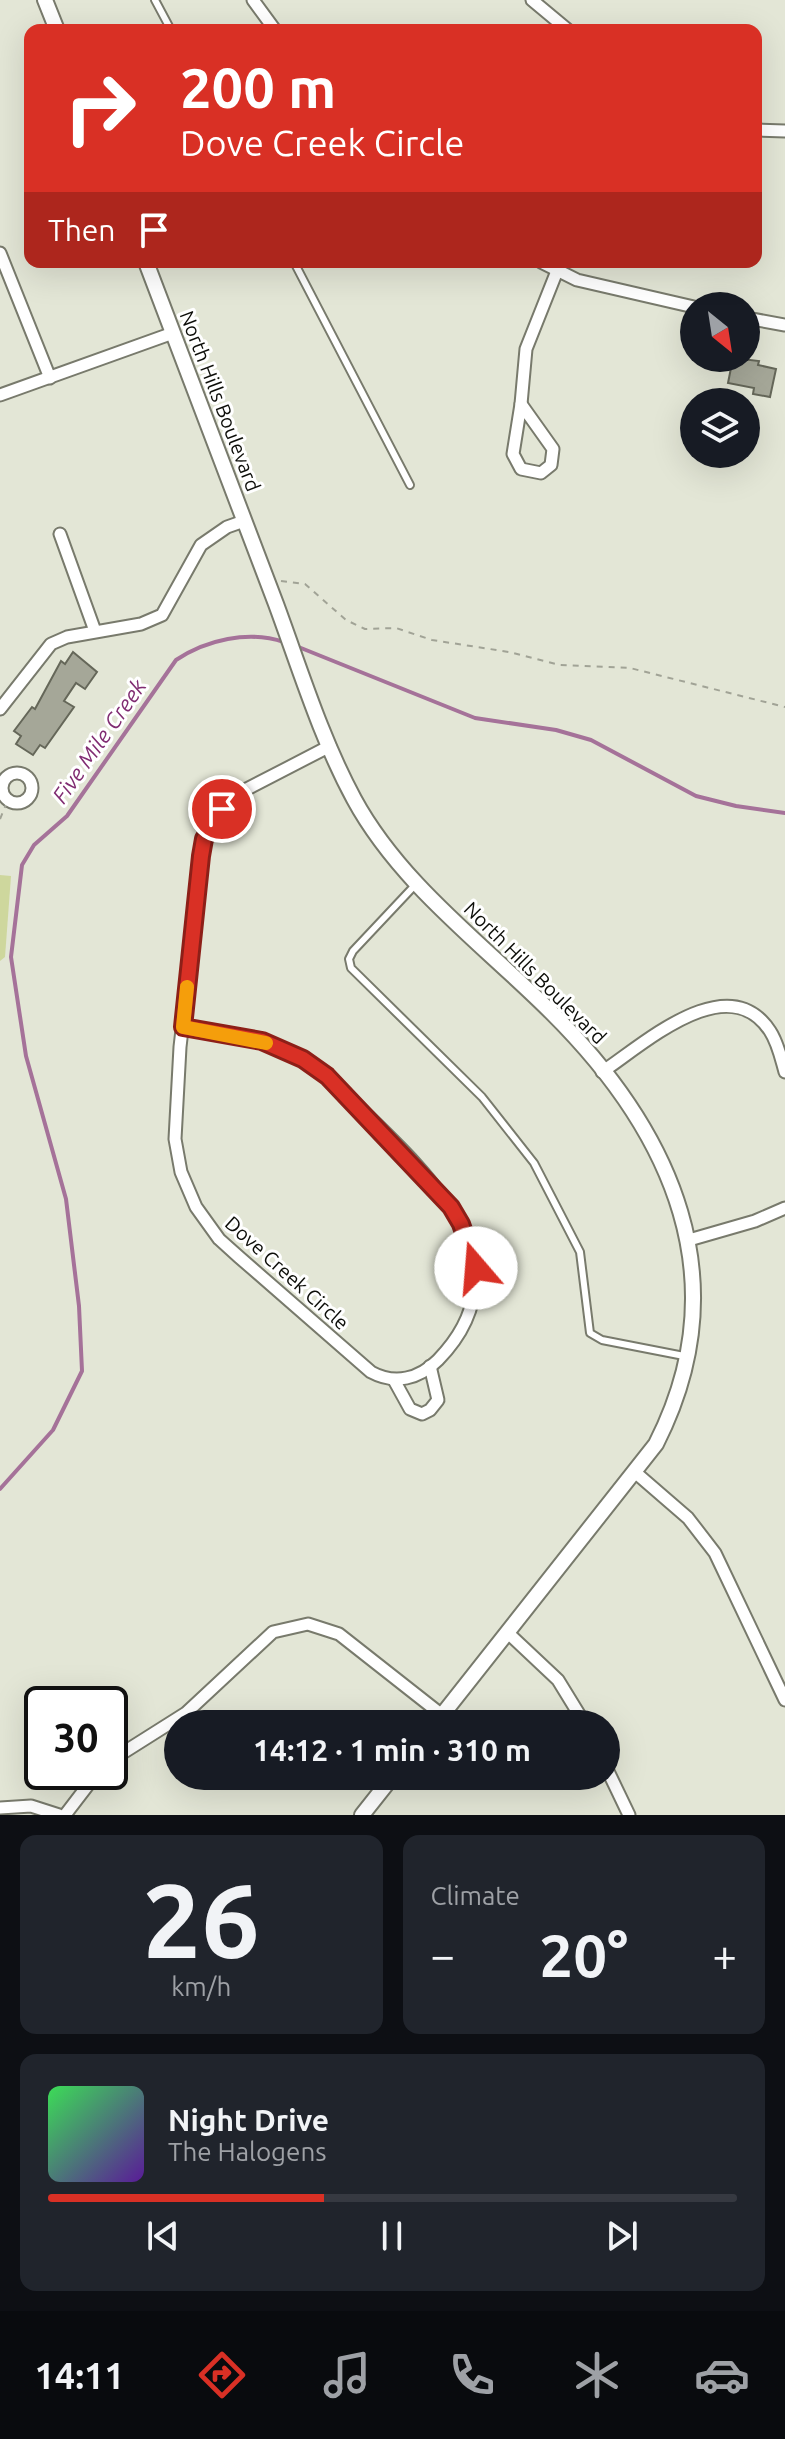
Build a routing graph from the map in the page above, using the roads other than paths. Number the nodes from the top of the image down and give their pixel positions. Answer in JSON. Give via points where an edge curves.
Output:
{"nodes":[{"id":1,"x":45,"y":0,"type":"edge"},
{"id":2,"x":155,"y":0,"type":"edge"},
{"id":3,"x":253,"y":0,"type":"edge"},
{"id":4,"x":532,"y":0,"type":"edge"},
{"id":5,"x":55,"y":24,"type":"edge"},
{"id":6,"x":168,"y":24,"type":"edge"},
{"id":7,"x":271,"y":24,"type":"edge"},
{"id":8,"x":561,"y":24,"type":"edge"},
{"id":9,"x":762,"y":130,"type":"edge"},
{"id":10,"x":785,"y":131,"type":"edge"},
{"id":11,"x":0,"y":253,"type":"edge"},
{"id":12,"x":148,"y":268,"type":"edge"},
{"id":13,"x":297,"y":268,"type":"edge"},
{"id":14,"x":552,"y":268,"type":"edge"},
{"id":15,"x":557,"y":271,"type":"junction"},
{"id":16,"x":680,"y":304,"type":"edge"},
{"id":17,"x":760,"y":321,"type":"edge"},
{"id":18,"x":785,"y":325,"type":"edge"},
{"id":19,"x":173,"y":333,"type":"junction"},
{"id":20,"x":50,"y":378,"type":"junction"},
{"id":21,"x":0,"y":395,"type":"edge"},
{"id":22,"x":521,"y":404,"type":"junction"},
{"id":23,"x":410,"y":485,"type":"dead end"},
{"id":24,"x":244,"y":521,"type":"junction"},
{"id":25,"x":60,"y":534,"type":"dead end"},
{"id":26,"x":95,"y":631,"type":"junction"},
{"id":27,"x":0,"y":709,"type":"edge"},
{"id":28,"x":330,"y":746,"type":"junction"},
{"id":29,"x":3,"y":774,"type":"edge"},
{"id":30,"x":4,"y":797,"type":"edge"},
{"id":31,"x":418,"y":882,"type":"junction"},
{"id":32,"x":183,"y":1027,"type":"junction"},
{"id":33,"x":602,"y":1072,"type":"junction"},
{"id":34,"x":785,"y":1072,"type":"edge"},
{"id":35,"x":785,"y":1208,"type":"edge"},
{"id":36,"x":689,"y":1240,"type":"junction"},
{"id":37,"x":688,"y":1356,"type":"junction"},
{"id":38,"x":430,"y":1366,"type":"junction"},
{"id":39,"x":394,"y":1380,"type":"junction"},
{"id":40,"x":636,"y":1473,"type":"junction"},
{"id":41,"x":508,"y":1633,"type":"junction"},
{"id":42,"x":785,"y":1700,"type":"edge"},
{"id":43,"x":189,"y":1710,"type":"edge"},
{"id":44,"x":428,"y":1710,"type":"edge"},
{"id":45,"x":445,"y":1710,"type":"edge"},
{"id":46,"x":576,"y":1710,"type":"edge"},
{"id":47,"x":164,"y":1727,"type":"edge"},
{"id":48,"x":128,"y":1750,"type":"edge"},
{"id":49,"x":83,"y":1790,"type":"edge"},
{"id":50,"x":382,"y":1790,"type":"edge"},
{"id":51,"x":617,"y":1790,"type":"edge"},
{"id":52,"x":0,"y":1808,"type":"edge"},
{"id":53,"x":62,"y":1815,"type":"edge"},
{"id":54,"x":362,"y":1815,"type":"edge"},
{"id":55,"x":629,"y":1815,"type":"edge"}],
"edges":[{"from":1,"to":5,"type":"street"},
{"from":2,"to":6,"type":"lane"},
{"from":3,"to":7,"type":"street"},
{"from":4,"to":8,"type":"street"},
{"from":9,"to":10,"type":"street"},
{"from":11,"to":20,"type":"street"},
{"from":12,"to":19,"type":"street","name":"North Hills Boulevard"},
{"from":13,"to":23,"type":"lane"},
{"from":14,"to":15,"type":"street"},
{"from":15,"to":16,"type":"street","via":[[622,293]]},
{"from":15,"to":22,"type":"street","via":[[526,349]]},
{"from":17,"to":18,"type":"street"},
{"from":19,"to":20,"type":"street"},
{"from":19,"to":24,"type":"street","name":"North Hills Boulevard"},
{"from":20,"to":21,"type":"street"},
{"from":22,"to":22,"type":"street","via":[[513,454],[521,469],[541,473],[551,465],[553,449]]},
{"from":24,"to":26,"type":"street","via":[[201,545],[162,615]]},
{"from":24,"to":28,"type":"street","name":"North Hills Boulevard"},
{"from":25,"to":26,"type":"street"},
{"from":26,"to":27,"type":"street","via":[[51,644]]},
{"from":28,"to":31,"type":"street","name":"North Hills Boulevard","via":[[356,802]]},
{"from":28,"to":32,"type":"street","name":"Dove Creek Circle","via":[[243,791],[212,823],[201,856]]},
{"from":29,"to":30,"type":"street"},
{"from":29,"to":30,"type":"street","via":[[19,774],[31,787],[26,800],[17,803]]},
{"from":31,"to":33,"type":"street","name":"North Hills Boulevard","via":[[552,1013]]},
{"from":31,"to":37,"type":"lane","via":[[353,951],[351,968],[482,1097],[534,1163],[580,1252],[590,1333],[602,1340]]},
{"from":32,"to":38,"type":"street","via":[[262,1041],[303,1059],[327,1076],[451,1207],[473,1252],[475,1294],[460,1331]]},
{"from":32,"to":39,"type":"street","name":"Dove Creek Circle","via":[[175,1139],[181,1172],[196,1207],[219,1239],[286,1299],[371,1372]]},
{"from":33,"to":34,"type":"street","via":[[682,1019],[721,1005],[760,1020],[776,1043]]},
{"from":33,"to":36,"type":"street","name":"North Hills Boulevard","via":[[657,1157]]},
{"from":35,"to":36,"type":"street"},
{"from":36,"to":37,"type":"street","name":"North Hills Boulevard","via":[[695,1301]]},
{"from":37,"to":40,"type":"street","name":"North Hills Boulevard","via":[[671,1415]]},
{"from":38,"to":39,"type":"street"},
{"from":38,"to":39,"type":"street","name":"Dove Creek Circle","via":[[438,1400],[422,1414],[410,1409]]},
{"from":40,"to":41,"type":"street","name":"North Hills Boulevard"},
{"from":40,"to":42,"type":"street","via":[[688,1518],[715,1553]]},
{"from":41,"to":45,"type":"street","name":"North Hills Boulevard"},
{"from":41,"to":46,"type":"street","via":[[558,1680]]},
{"from":43,"to":44,"type":"street","via":[[262,1640],[292,1625],[323,1626],[339,1634]]},
{"from":47,"to":48,"type":"street"},
{"from":49,"to":53,"type":"street"},
{"from":50,"to":54,"type":"street"},
{"from":51,"to":55,"type":"street"},
{"from":52,"to":53,"type":"street","via":[[31,1806]]}]}
